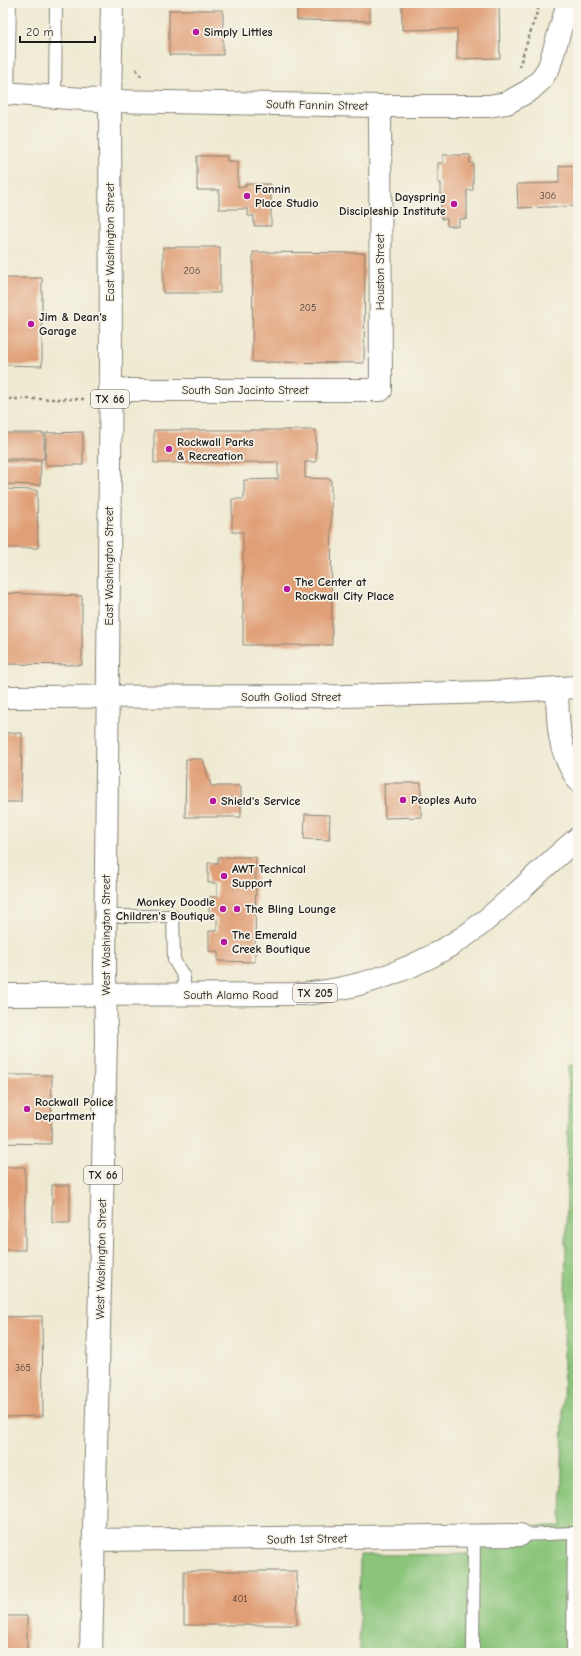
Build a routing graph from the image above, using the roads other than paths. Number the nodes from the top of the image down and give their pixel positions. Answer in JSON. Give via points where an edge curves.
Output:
{"nodes":[{"id":1,"x":10,"y":3,"type":"edge"},
{"id":2,"x":56,"y":3,"type":"edge"},
{"id":3,"x":112,"y":3,"type":"edge"},
{"id":4,"x":568,"y":3,"type":"edge"},
{"id":5,"x":6,"y":93,"type":"edge"},
{"id":6,"x":55,"y":97,"type":"junction"},
{"id":7,"x":110,"y":101,"type":"junction"},
{"id":8,"x":380,"y":106,"type":"junction"},
{"id":9,"x":380,"y":390,"type":"joint"},
{"id":10,"x":110,"y":394,"type":"junction"},
{"id":11,"x":567,"y":688,"type":"edge"},
{"id":12,"x":3,"y":697,"type":"edge"},
{"id":13,"x":108,"y":697,"type":"junction"},
{"id":14,"x":578,"y":780,"type":"edge"},
{"id":15,"x":578,"y":838,"type":"edge"},
{"id":16,"x":105,"y":916,"type":"junction"},
{"id":17,"x":105,"y":994,"type":"junction"},
{"id":18,"x":3,"y":995,"type":"edge"},
{"id":19,"x":184,"y":995,"type":"junction"},
{"id":20,"x":576,"y":1533,"type":"edge"},
{"id":21,"x":520,"y":1535,"type":"joint"},
{"id":22,"x":474,"y":1536,"type":"junction"},
{"id":23,"x":94,"y":1540,"type":"junction"},
{"id":24,"x":91,"y":1653,"type":"edge"},
{"id":25,"x":473,"y":1653,"type":"edge"},
{"id":26,"x":573,"y":1653,"type":"edge"}],
"edges":[{"from":1,"to":5,"type":"lane"},
{"from":2,"to":6,"type":"lane"},
{"from":3,"to":7,"type":"main road","name":"East Washington Street"},
{"from":4,"to":8,"type":"main road","name":"South Fannin Street","via":[[549,67],[541,80],[520,97],[507,103],[488,106]]},
{"from":5,"to":6,"type":"main road","name":"South Fannin Street"},
{"from":6,"to":7,"type":"main road","name":"South Fannin Street"},
{"from":7,"to":8,"type":"main road","name":"South Fannin Street"},
{"from":7,"to":10,"type":"main road","name":"East Washington Street","number":"TX 66"},
{"from":8,"to":9,"type":"main road","name":"Houston Street"},
{"from":9,"to":10,"type":"main road","name":"South San Jacinto Street"},
{"from":10,"to":13,"type":"main road","name":"East Washington Street","number":"TX 66"},
{"from":11,"to":13,"type":"main road","name":"South Goliad Street","via":[[344,696]]},
{"from":11,"to":14,"type":"main road","via":[[560,740],[568,765]]},
{"from":12,"to":13,"type":"main road","name":"South Goliad Street"},
{"from":13,"to":16,"type":"main road","name":"West Washington Street","number":"TX 66"},
{"from":15,"to":19,"type":"main road","name":"South Alamo Road","number":"TX 205","via":[[468,934],[440,951],[380,979],[330,992]]},
{"from":16,"to":17,"type":"main road","name":"West Washington Street","number":"TX 66"},
{"from":16,"to":19,"type":"lane","via":[[173,916],[174,960],[184,977]]},
{"from":17,"to":18,"type":"main road","name":"South Alamo Road","number":"TX 205"},
{"from":17,"to":19,"type":"main road","name":"South Alamo Road","number":"TX 205"},
{"from":17,"to":23,"type":"main road","name":"West Washington Street","number":"TX 66"},
{"from":20,"to":21,"type":"lane"},
{"from":20,"to":26,"type":"lane"},
{"from":21,"to":22,"type":"main road","name":"South 1st Street"},
{"from":22,"to":23,"type":"main road","name":"South 1st Street"},
{"from":22,"to":25,"type":"lane"},
{"from":23,"to":24,"type":"main road","name":"West Washington Street","number":"TX 66"}]}
